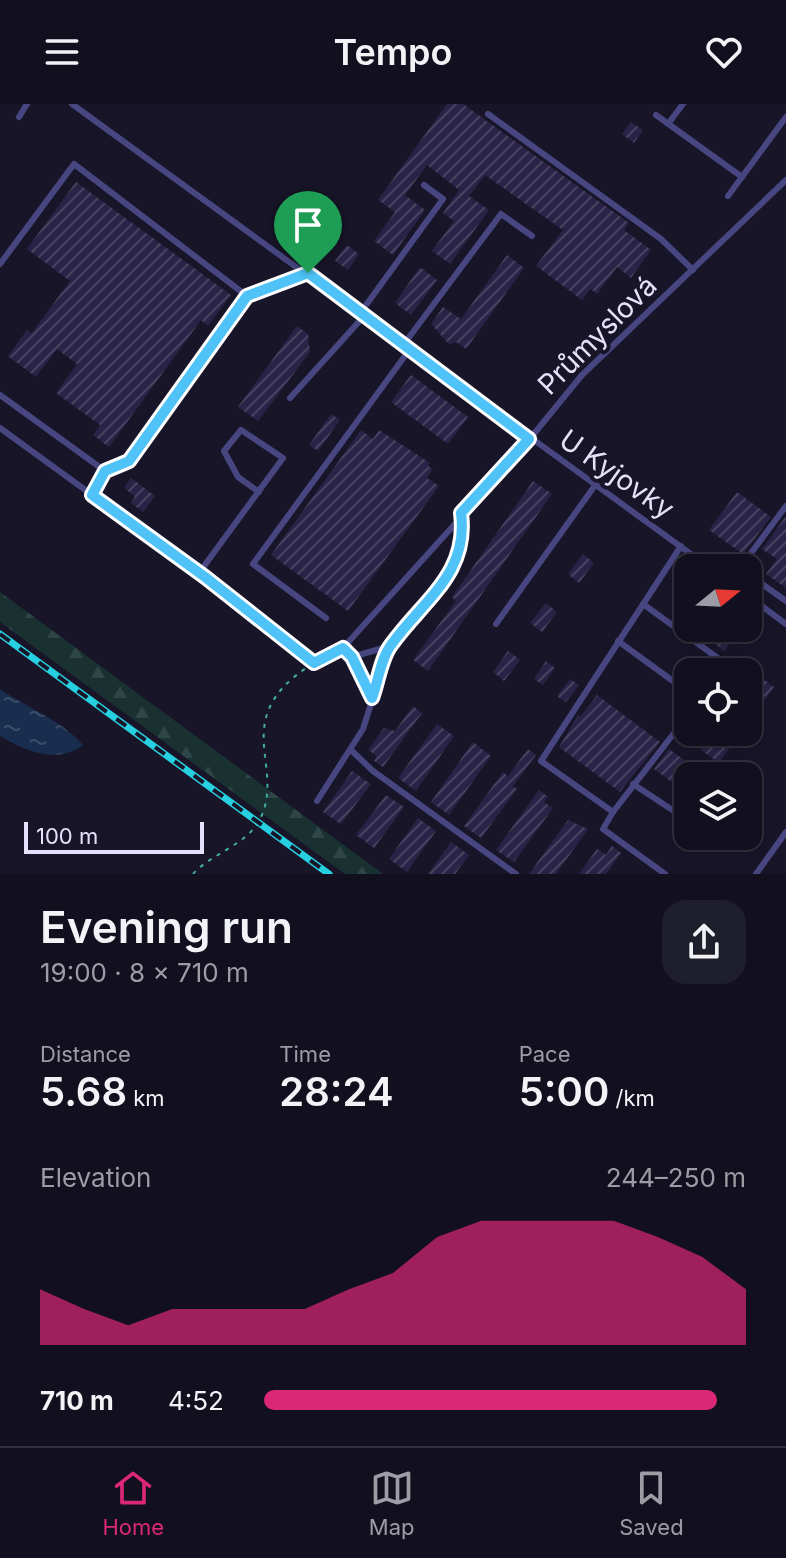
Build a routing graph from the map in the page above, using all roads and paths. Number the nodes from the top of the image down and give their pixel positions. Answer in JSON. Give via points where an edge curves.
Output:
{"nodes":[{"id":1,"x":27,"y":104,"type":"edge"},
{"id":2,"x":72,"y":104,"type":"edge"},
{"id":3,"x":683,"y":104,"type":"edge"},
{"id":4,"x":488,"y":114,"type":"dead end"},
{"id":5,"x":656,"y":115,"type":"dead end"},
{"id":6,"x":19,"y":117,"type":"dead end"},
{"id":7,"x":786,"y":117,"type":"edge"},
{"id":8,"x":668,"y":124,"type":"junction"},
{"id":9,"x":742,"y":177,"type":"junction"},
{"id":10,"x":786,"y":180,"type":"edge"},
{"id":11,"x":424,"y":185,"type":"dead end"},
{"id":12,"x":728,"y":196,"type":"dead end"},
{"id":13,"x":532,"y":236,"type":"dead end"},
{"id":14,"x":0,"y":264,"type":"edge"},
{"id":15,"x":693,"y":270,"type":"junction"},
{"id":16,"x":308,"y":273,"type":"junction"},
{"id":17,"x":247,"y":296,"type":"junction"},
{"id":18,"x":363,"y":313,"type":"junction"},
{"id":19,"x":407,"y":346,"type":"junction"},
{"id":20,"x":0,"y":395,"type":"edge"},
{"id":21,"x":290,"y":398,"type":"dead end"},
{"id":22,"x":0,"y":428,"type":"edge"},
{"id":23,"x":529,"y":439,"type":"junction"},
{"id":24,"x":105,"y":471,"type":"junction"},
{"id":25,"x":596,"y":484,"type":"junction"},
{"id":26,"x":259,"y":492,"type":"junction"},
{"id":27,"x":92,"y":495,"type":"junction"},
{"id":28,"x":786,"y":506,"type":"edge"},
{"id":29,"x":461,"y":513,"type":"junction"},
{"id":30,"x":681,"y":546,"type":"junction"},
{"id":31,"x":692,"y":554,"type":"edge"},
{"id":32,"x":750,"y":554,"type":"edge"},
{"id":33,"x":199,"y":573,"type":"junction"},
{"id":34,"x":762,"y":585,"type":"edge"},
{"id":35,"x":785,"y":602,"type":"edge"},
{"id":36,"x":643,"y":604,"type":"junction"},
{"id":37,"x":762,"y":606,"type":"edge"},
{"id":38,"x":775,"y":616,"type":"junction"},
{"id":39,"x":326,"y":618,"type":"dead end"},
{"id":40,"x":496,"y":624,"type":"dead end"},
{"id":41,"x":786,"y":624,"type":"edge"},
{"id":42,"x":618,"y":641,"type":"junction"},
{"id":43,"x":390,"y":646,"type":"junction"},
{"id":44,"x":343,"y":648,"type":"junction"},
{"id":45,"x":352,"y":657,"type":"junction"},
{"id":46,"x":718,"y":658,"type":"edge"},
{"id":47,"x":314,"y":663,"type":"junction"},
{"id":48,"x":674,"y":682,"type":"edge"},
{"id":49,"x":372,"y":698,"type":"junction"},
{"id":50,"x":674,"y":733,"type":"edge"},
{"id":51,"x":352,"y":751,"type":"junction"},
{"id":52,"x":633,"y":784,"type":"junction"},
{"id":53,"x":317,"y":801,"type":"dead end"},
{"id":54,"x":674,"y":811,"type":"edge"},
{"id":55,"x":613,"y":812,"type":"junction"},
{"id":56,"x":786,"y":832,"type":"edge"},
{"id":57,"x":193,"y":874,"type":"edge"},
{"id":58,"x":516,"y":874,"type":"edge"},
{"id":59,"x":665,"y":874,"type":"edge"},
{"id":60,"x":756,"y":874,"type":"edge"}],
"edges":[{"from":1,"to":6,"type":"lane"},
{"from":2,"to":16,"type":"lane","name":"U Kyjovky"},
{"from":3,"to":8,"type":"lane"},
{"from":4,"to":15,"type":"lane","via":[[661,239]]},
{"from":5,"to":8,"type":"lane"},
{"from":7,"to":9,"type":"lane"},
{"from":8,"to":9,"type":"lane"},
{"from":9,"to":12,"type":"lane"},
{"from":10,"to":15,"type":"lane","name":"Průmyslová"},
{"from":11,"to":18,"type":"lane","via":[[443,199]]},
{"from":13,"to":19,"type":"lane","via":[[501,214]]},
{"from":14,"to":17,"type":"lane","via":[[74,164]]},
{"from":15,"to":23,"type":"lane","name":"Průmyslová","via":[[582,375]]},
{"from":16,"to":17,"type":"lane"},
{"from":16,"to":18,"type":"lane","name":"U Kyjovky"},
{"from":17,"to":24,"type":"lane","via":[[129,461]]},
{"from":18,"to":19,"type":"lane","name":"U Kyjovky"},
{"from":18,"to":21,"type":"lane"},
{"from":19,"to":23,"type":"lane","name":"U Kyjovky"},
{"from":19,"to":39,"type":"lane","via":[[253,564]]},
{"from":20,"to":24,"type":"lane"},
{"from":22,"to":27,"type":"lane"},
{"from":23,"to":25,"type":"lane","name":"U Kyjovky"},
{"from":23,"to":29,"type":"lane","name":"Průmyslová"},
{"from":24,"to":27,"type":"lane"},
{"from":25,"to":30,"type":"lane","name":"U Kyjovky"},
{"from":25,"to":40,"type":"lane"},
{"from":26,"to":26,"type":"lane","via":[[283,458],[241,430],[224,451],[238,477]]},
{"from":26,"to":33,"type":"lane"},
{"from":27,"to":33,"type":"lane"},
{"from":28,"to":32,"type":"lane"},
{"from":29,"to":43,"type":"lane","via":[[464,538],[458,562]]},
{"from":29,"to":44,"type":"lane","name":"Průmyslová"},
{"from":30,"to":31,"type":"lane","name":"U Kyjovky"},
{"from":30,"to":36,"type":"lane"},
{"from":33,"to":47,"type":"lane"},
{"from":34,"to":35,"type":"lane"},
{"from":35,"to":38,"type":"lane"},
{"from":36,"to":42,"type":"lane"},
{"from":36,"to":46,"type":"lane"},
{"from":37,"to":38,"type":"lane"},
{"from":38,"to":41,"type":"lane"},
{"from":42,"to":48,"type":"lane"},
{"from":42,"to":55,"type":"lane","via":[[541,761]]},
{"from":43,"to":45,"type":"lane"},
{"from":43,"to":49,"type":"lane"},
{"from":44,"to":45,"type":"lane"},
{"from":44,"to":47,"type":"lane","name":"Průmyslová"},
{"from":45,"to":49,"type":"lane"},
{"from":47,"to":57,"type":"path","via":[[287,685],[263,726],[266,798],[260,819],[248,835]]},
{"from":49,"to":51,"type":"lane"},
{"from":50,"to":52,"type":"lane"},
{"from":51,"to":53,"type":"lane"},
{"from":51,"to":58,"type":"lane"},
{"from":52,"to":54,"type":"lane"},
{"from":52,"to":55,"type":"lane"},
{"from":55,"to":59,"type":"lane","via":[[603,829]]},
{"from":56,"to":60,"type":"lane"}]}
